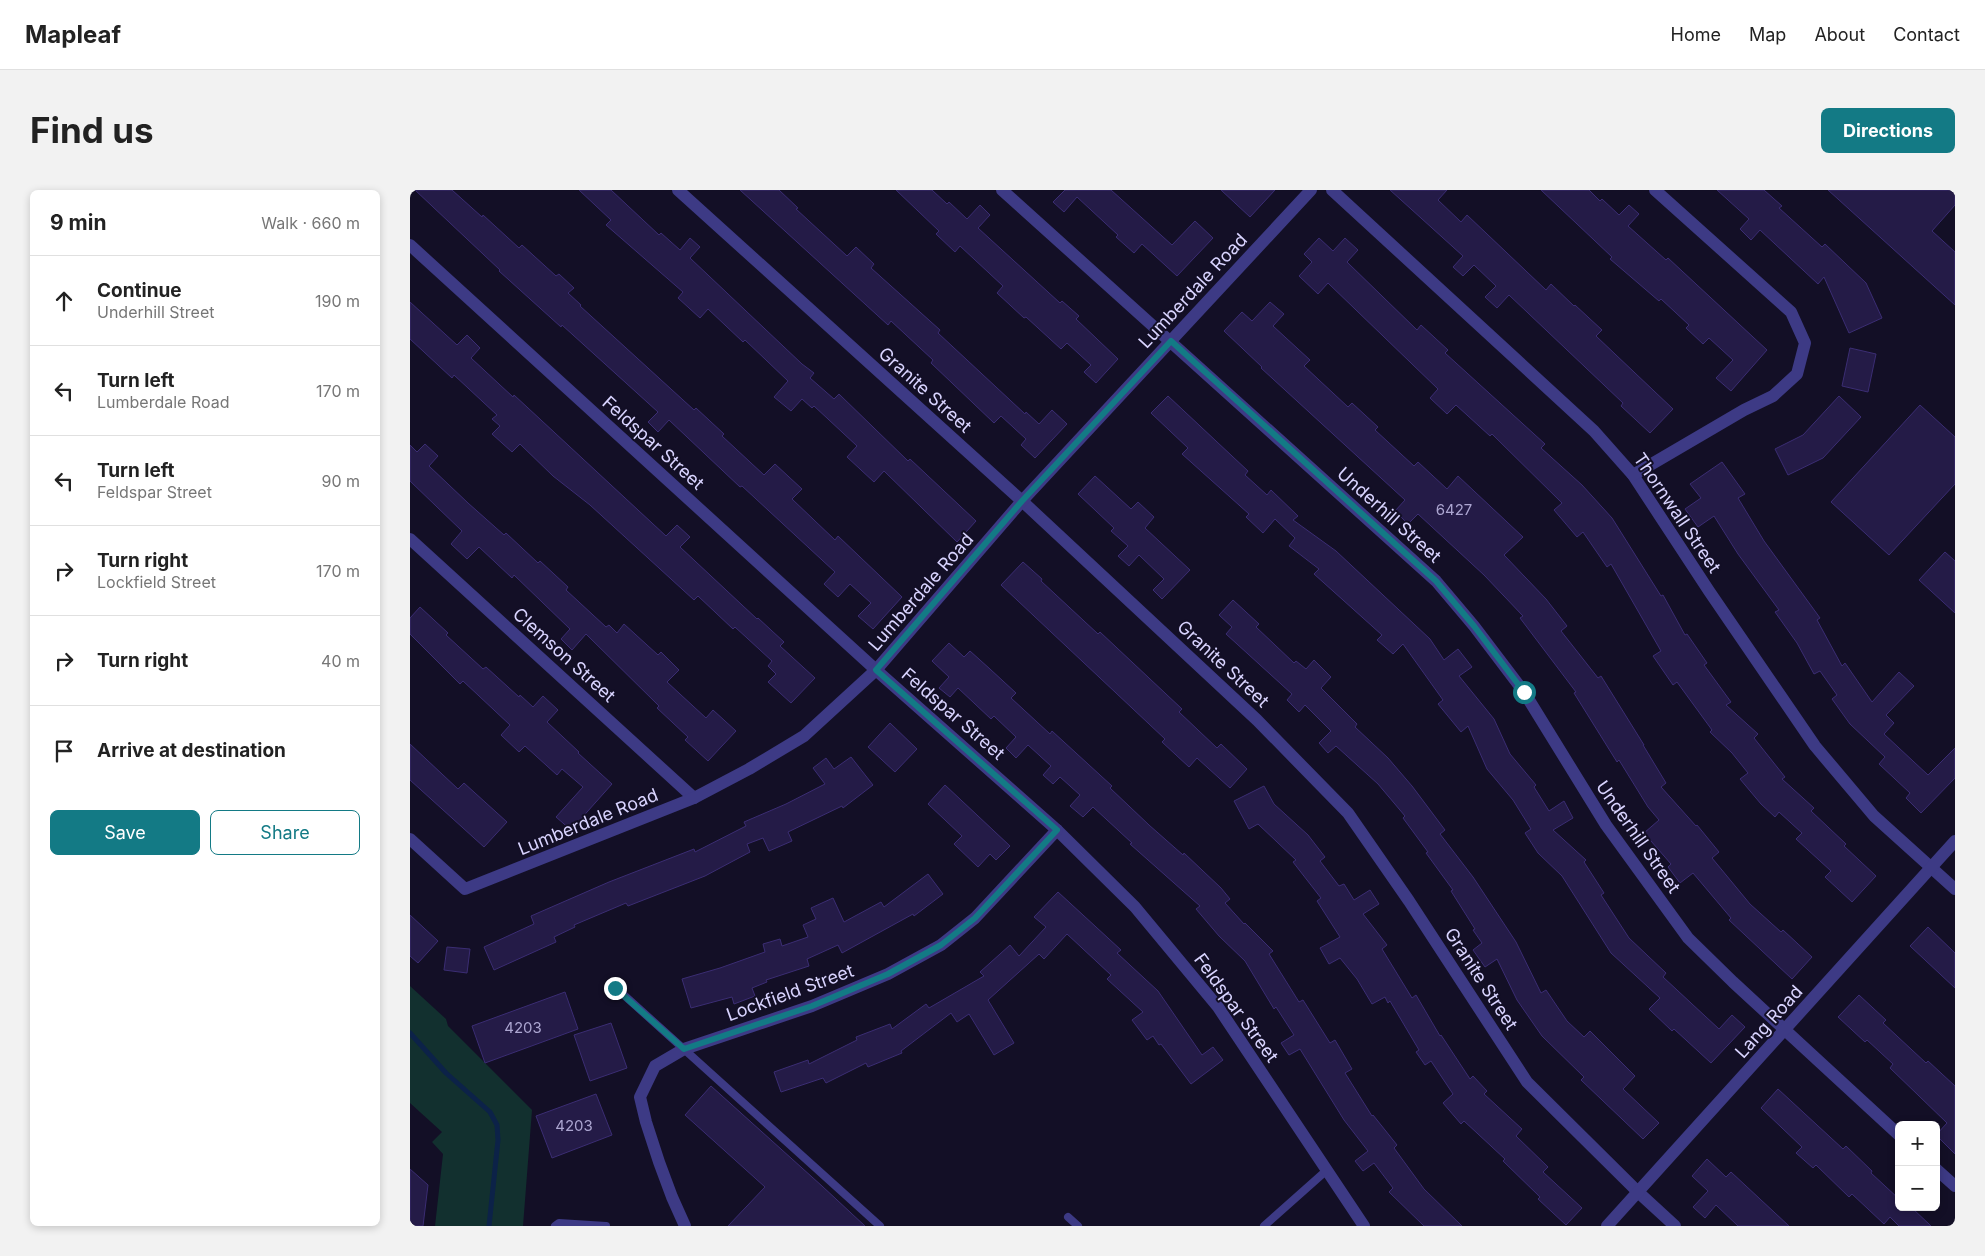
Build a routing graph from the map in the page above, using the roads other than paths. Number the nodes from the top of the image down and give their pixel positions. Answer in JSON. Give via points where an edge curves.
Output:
{"nodes":[{"id":1,"x":678,"y":190,"type":"edge"},
{"id":2,"x":1002,"y":190,"type":"edge"},
{"id":3,"x":1311,"y":190,"type":"edge"},
{"id":4,"x":1332,"y":190,"type":"edge"},
{"id":5,"x":1655,"y":190,"type":"edge"},
{"id":6,"x":410,"y":245,"type":"edge"},
{"id":7,"x":1171,"y":341,"type":"junction"},
{"id":8,"x":1633,"y":475,"type":"junction"},
{"id":9,"x":1022,"y":501,"type":"junction"},
{"id":10,"x":410,"y":539,"type":"edge"},
{"id":11,"x":876,"y":670,"type":"junction"},
{"id":12,"x":694,"y":798,"type":"junction"},
{"id":13,"x":1057,"y":830,"type":"junction"},
{"id":14,"x":410,"y":839,"type":"edge"},
{"id":15,"x":1955,"y":841,"type":"edge"},
{"id":16,"x":1930,"y":867,"type":"junction"},
{"id":17,"x":1955,"y":889,"type":"edge"},
{"id":18,"x":615,"y":988,"type":"dead end"},
{"id":19,"x":1785,"y":1031,"type":"junction"},
{"id":20,"x":684,"y":1049,"type":"junction"},
{"id":21,"x":1895,"y":1131,"type":"edge"},
{"id":22,"x":1327,"y":1170,"type":"junction"},
{"id":23,"x":1940,"y":1173,"type":"edge"},
{"id":24,"x":1955,"y":1186,"type":"edge"},
{"id":25,"x":1638,"y":1192,"type":"junction"},
{"id":26,"x":1068,"y":1217,"type":"dead end"},
{"id":27,"x":681,"y":1225,"type":"edge"},
{"id":28,"x":555,"y":1226,"type":"edge"},
{"id":29,"x":606,"y":1226,"type":"edge"},
{"id":30,"x":880,"y":1226,"type":"edge"},
{"id":31,"x":1078,"y":1226,"type":"edge"},
{"id":32,"x":1264,"y":1226,"type":"edge"},
{"id":33,"x":1364,"y":1226,"type":"edge"},
{"id":34,"x":1607,"y":1226,"type":"edge"},
{"id":35,"x":1674,"y":1226,"type":"edge"}],
"edges":[{"from":1,"to":9,"type":"street","name":"Granite Street"},
{"from":2,"to":7,"type":"street","name":"Underhill Street"},
{"from":3,"to":7,"type":"street","name":"Lumberdale Road"},
{"from":4,"to":8,"type":"street","name":"Thornwall Street","via":[[1594,431]]},
{"from":5,"to":8,"type":"street","via":[[1790,312],[1805,343],[1798,374],[1773,396]]},
{"from":6,"to":11,"type":"street","name":"Feldspar Street"},
{"from":7,"to":9,"type":"street","name":"Lumberdale Road"},
{"from":7,"to":19,"type":"street","name":"Underhill Street","via":[[1436,581],[1524,692],[1606,825],[1688,938]]},
{"from":8,"to":16,"type":"street","name":"Thornwall Street","via":[[1815,746],[1874,816]]},
{"from":9,"to":11,"type":"street","name":"Lumberdale Road"},
{"from":9,"to":25,"type":"street","name":"Granite Street","via":[[1257,720],[1348,813],[1527,1082]]},
{"from":10,"to":12,"type":"street","name":"Clemson Street"},
{"from":11,"to":12,"type":"street","name":"Lumberdale Road","via":[[804,736]]},
{"from":11,"to":13,"type":"street","name":"Feldspar Street"},
{"from":12,"to":14,"type":"street","name":"Lumberdale Road","via":[[465,890]]},
{"from":13,"to":20,"type":"street","name":"Lockfield Street","via":[[975,918],[941,945],[888,974],[812,1006]]},
{"from":13,"to":22,"type":"street","name":"Feldspar Street","via":[[1135,907],[1218,1007]]},
{"from":15,"to":16,"type":"street","name":"Lang Road"},
{"from":16,"to":17,"type":"street","name":"Thornwall Street"},
{"from":16,"to":19,"type":"street","name":"Lang Road"},
{"from":18,"to":20,"type":"lane"},
{"from":19,"to":21,"type":"street","name":"Underhill Street"},
{"from":19,"to":25,"type":"street","name":"Lang Road"},
{"from":20,"to":27,"type":"street","name":"Lockfield Street","via":[[656,1066],[640,1097]]},
{"from":20,"to":30,"type":"lane"},
{"from":22,"to":32,"type":"lane"},
{"from":22,"to":33,"type":"street","name":"Feldspar Street"},
{"from":23,"to":24,"type":"street"},
{"from":25,"to":34,"type":"street","name":"Lang Road"},
{"from":25,"to":35,"type":"street","name":"Granite Street"},
{"from":26,"to":31,"type":"lane"},
{"from":28,"to":29,"type":"lane","via":[[560,1222]]}]}
